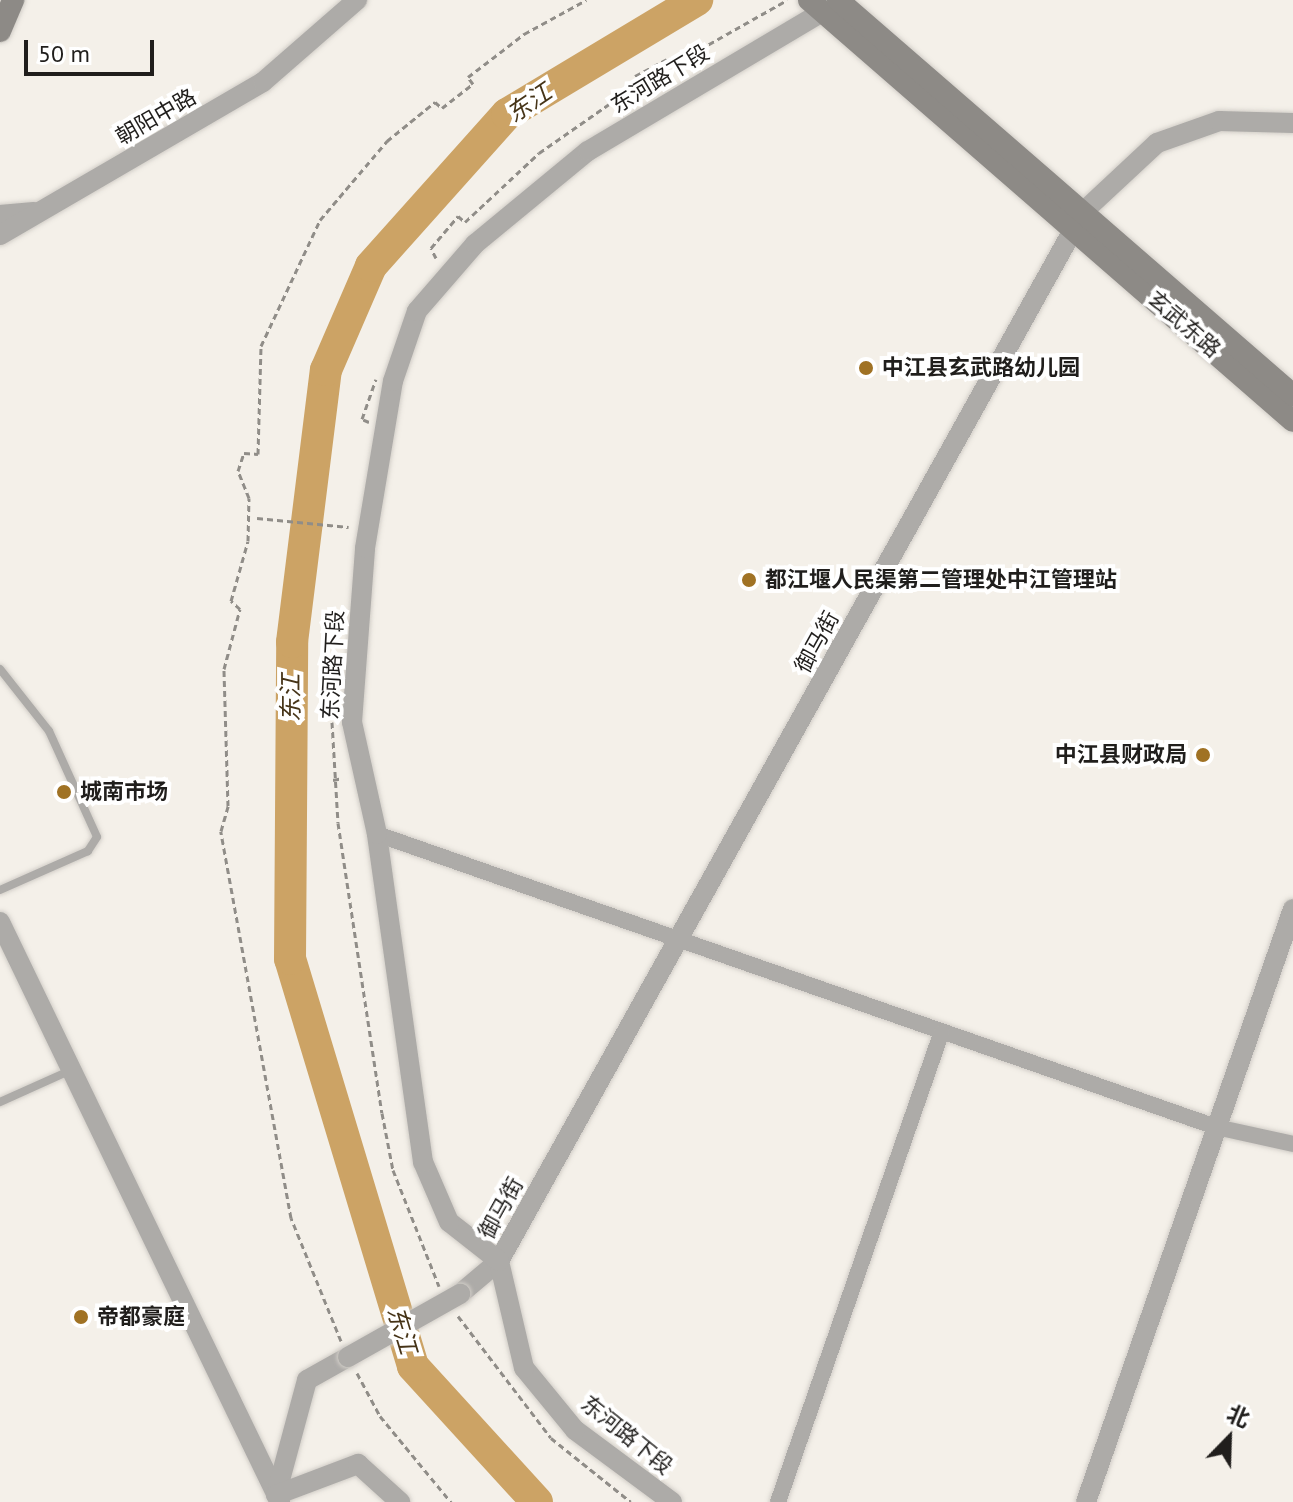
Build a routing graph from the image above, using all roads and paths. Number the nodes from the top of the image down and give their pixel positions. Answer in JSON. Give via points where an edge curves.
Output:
{"nodes":[{"id":1,"x":13,"y":0,"type":"edge"},
{"id":2,"x":357,"y":0,"type":"edge"},
{"id":3,"x":586,"y":0,"type":"edge"},
{"id":4,"x":787,"y":0,"type":"edge"},
{"id":5,"x":830,"y":3,"type":"edge"},
{"id":6,"x":0,"y":31,"type":"edge"},
{"id":7,"x":1293,"y":123,"type":"edge"},
{"id":8,"x":49,"y":208,"type":"junction"},
{"id":9,"x":0,"y":215,"type":"edge"},
{"id":10,"x":1079,"y":220,"type":"junction"},
{"id":11,"x":0,"y":235,"type":"edge"},
{"id":12,"x":431,"y":265,"type":"dead end"},
{"id":13,"x":384,"y":366,"type":"dead end"},
{"id":14,"x":1293,"y":395,"type":"edge"},
{"id":15,"x":1293,"y":421,"type":"edge"},
{"id":16,"x":370,"y":437,"type":"dead end"},
{"id":17,"x":257,"y":518,"type":"dead end"},
{"id":18,"x":356,"y":528,"type":"dead end"},
{"id":19,"x":0,"y":669,"type":"edge"},
{"id":20,"x":333,"y":720,"type":"dead end"},
{"id":21,"x":343,"y":778,"type":"dead end"},
{"id":22,"x":333,"y":780,"type":"junction"},
{"id":23,"x":377,"y":834,"type":"junction"},
{"id":24,"x":0,"y":890,"type":"edge"},
{"id":25,"x":1293,"y":909,"type":"edge"},
{"id":26,"x":0,"y":922,"type":"edge"},
{"id":27,"x":678,"y":941,"type":"junction"},
{"id":28,"x":941,"y":1033,"type":"junction"},
{"id":29,"x":70,"y":1071,"type":"junction"},
{"id":30,"x":0,"y":1102,"type":"edge"},
{"id":31,"x":1216,"y":1127,"type":"junction"},
{"id":32,"x":1293,"y":1144,"type":"edge"},
{"id":33,"x":499,"y":1261,"type":"junction"},
{"id":34,"x":453,"y":1300,"type":"junction"},
{"id":35,"x":348,"y":1356,"type":"junction"},
{"id":36,"x":273,"y":1500,"type":"edge"},
{"id":37,"x":400,"y":1502,"type":"edge"},
{"id":38,"x":451,"y":1502,"type":"edge"},
{"id":39,"x":631,"y":1502,"type":"edge"},
{"id":40,"x":672,"y":1502,"type":"edge"},
{"id":41,"x":778,"y":1502,"type":"edge"},
{"id":42,"x":1086,"y":1502,"type":"edge"}],
"edges":[{"from":1,"to":6,"type":"main road"},
{"from":2,"to":8,"type":"street","name":"朝阳中路","via":[[263,82]]},
{"from":3,"to":35,"type":"path","via":[[524,34],[468,77],[473,84],[442,108],[435,102],[387,141],[320,220],[261,346],[258,454],[244,453],[238,471],[247,484],[248,541],[231,601],[240,609],[224,669],[228,806],[221,831],[291,1218]]},
{"from":4,"to":12,"type":"path","via":[[674,64],[670,57],[635,76],[638,84],[539,153],[465,222],[458,216],[431,248],[439,254]]},
{"from":5,"to":10,"type":"main road"},
{"from":5,"to":23,"type":"street","name":"东河路下段","via":[[588,151],[475,244],[417,311],[393,381],[365,548],[352,722]]},
{"from":7,"to":10,"type":"street","name":"御马街","via":[[1219,121],[1157,143]]},
{"from":8,"to":9,"type":"street"},
{"from":8,"to":11,"type":"street","name":"朝阳中路"},
{"from":10,"to":14,"type":"main road","name":"玄武东路"},
{"from":10,"to":15,"type":"main road","name":"玄武东路"},
{"from":10,"to":27,"type":"street","name":"御马街"},
{"from":13,"to":16,"type":"path","via":[[380,380],[372,379],[362,419],[372,424]]},
{"from":17,"to":18,"type":"path"},
{"from":19,"to":24,"type":"lane","via":[[49,731],[97,837],[88,851]]},
{"from":20,"to":22,"type":"path"},
{"from":21,"to":22,"type":"path"},
{"from":22,"to":34,"type":"path","via":[[393,1170]]},
{"from":23,"to":27,"type":"street"},
{"from":23,"to":33,"type":"street","name":"东河路下段","via":[[423,1162],[449,1222]]},
{"from":25,"to":31,"type":"street"},
{"from":26,"to":29,"type":"street"},
{"from":27,"to":28,"type":"street"},
{"from":27,"to":33,"type":"street","name":"御马街"},
{"from":28,"to":31,"type":"street"},
{"from":28,"to":41,"type":"street"},
{"from":29,"to":30,"type":"lane"},
{"from":29,"to":36,"type":"street"},
{"from":31,"to":32,"type":"street"},
{"from":31,"to":42,"type":"street"},
{"from":33,"to":34,"type":"street","name":"御马街"},
{"from":33,"to":40,"type":"street","name":"东河路下段","via":[[524,1368],[575,1430]]},
{"from":34,"to":35,"type":"street","name":"御马街","bridge":true},
{"from":34,"to":39,"type":"path","via":[[551,1438]]},
{"from":35,"to":36,"type":"street","via":[[307,1380]]},
{"from":35,"to":38,"type":"path","via":[[380,1416]]},
{"from":36,"to":37,"type":"street","via":[[358,1464]]}]}
